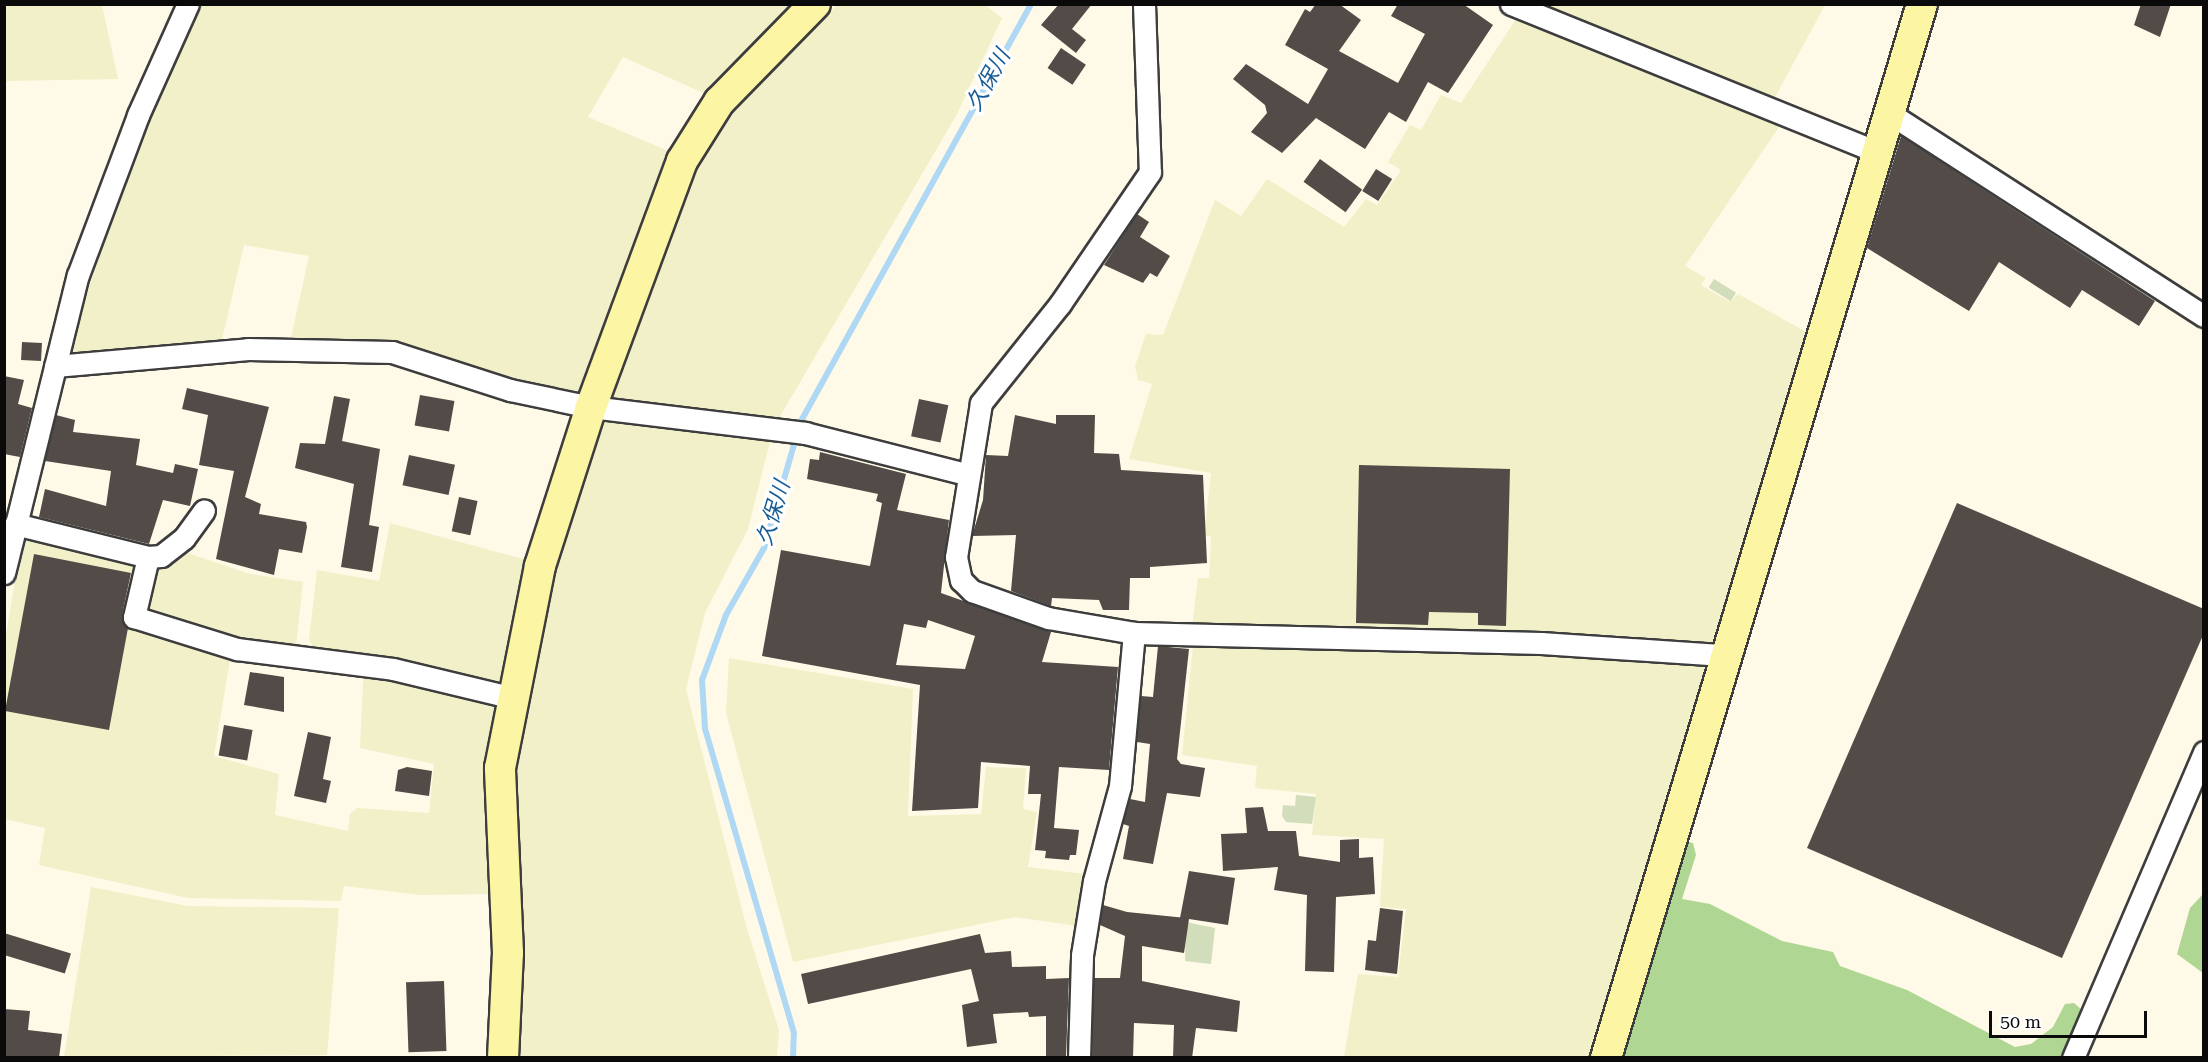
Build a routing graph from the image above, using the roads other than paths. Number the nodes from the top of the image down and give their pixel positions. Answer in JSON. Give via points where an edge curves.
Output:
{"nodes":[{"id":1,"x":188,"y":4,"type":"edge"},
{"id":2,"x":815,"y":4,"type":"edge"},
{"id":3,"x":1144,"y":4,"type":"edge"},
{"id":4,"x":1511,"y":4,"type":"edge"},
{"id":5,"x":1922,"y":4,"type":"edge"},
{"id":6,"x":1889,"y":113,"type":"junction"},
{"id":7,"x":1877,"y":152,"type":"junction"},
{"id":8,"x":2204,"y":316,"type":"edge"},
{"id":9,"x":55,"y":366,"type":"junction"},
{"id":10,"x":591,"y":407,"type":"junction"},
{"id":11,"x":966,"y":474,"type":"junction"},
{"id":12,"x":204,"y":510,"type":"dead end"},
{"id":13,"x":15,"y":524,"type":"junction"},
{"id":14,"x":148,"y":557,"type":"junction"},
{"id":15,"x":4,"y":573,"type":"edge"},
{"id":16,"x":1134,"y":633,"type":"junction"},
{"id":17,"x":1724,"y":655,"type":"junction"},
{"id":18,"x":510,"y":697,"type":"junction"},
{"id":19,"x":2204,"y":752,"type":"edge"},
{"id":20,"x":503,"y":1058,"type":"edge"},
{"id":21,"x":1079,"y":1058,"type":"edge"},
{"id":22,"x":1606,"y":1058,"type":"edge"},
{"id":23,"x":2073,"y":1058,"type":"edge"}],
"edges":[{"from":1,"to":9,"type":"street","via":[[138,115],[82,265]]},
{"from":2,"to":10,"type":"street","via":[[719,102],[682,161]]},
{"from":3,"to":11,"type":"street","via":[[1150,172],[1060,304],[989,389],[976,418]]},
{"from":4,"to":7,"type":"street"},
{"from":5,"to":6,"type":"street"},
{"from":6,"to":7,"type":"street"},
{"from":6,"to":8,"type":"street"},
{"from":7,"to":17,"type":"street"},
{"from":9,"to":10,"type":"street","via":[[248,349],[392,352],[510,390]]},
{"from":9,"to":13,"type":"street"},
{"from":10,"to":11,"type":"street","via":[[779,428]]},
{"from":10,"to":18,"type":"street","via":[[529,604]]},
{"from":11,"to":16,"type":"street","via":[[956,557],[967,586],[1048,618]]},
{"from":12,"to":14,"type":"street","via":[[184,538],[161,556]]},
{"from":13,"to":14,"type":"street"},
{"from":13,"to":15,"type":"street"},
{"from":14,"to":18,"type":"street","via":[[134,617],[237,649],[393,669]]},
{"from":16,"to":17,"type":"street","via":[[1541,643]]},
{"from":16,"to":21,"type":"street","via":[[1120,786],[1094,881],[1082,955]]},
{"from":17,"to":22,"type":"street"},
{"from":18,"to":20,"type":"street","via":[[500,768],[508,953]]},
{"from":19,"to":23,"type":"street"}]}
